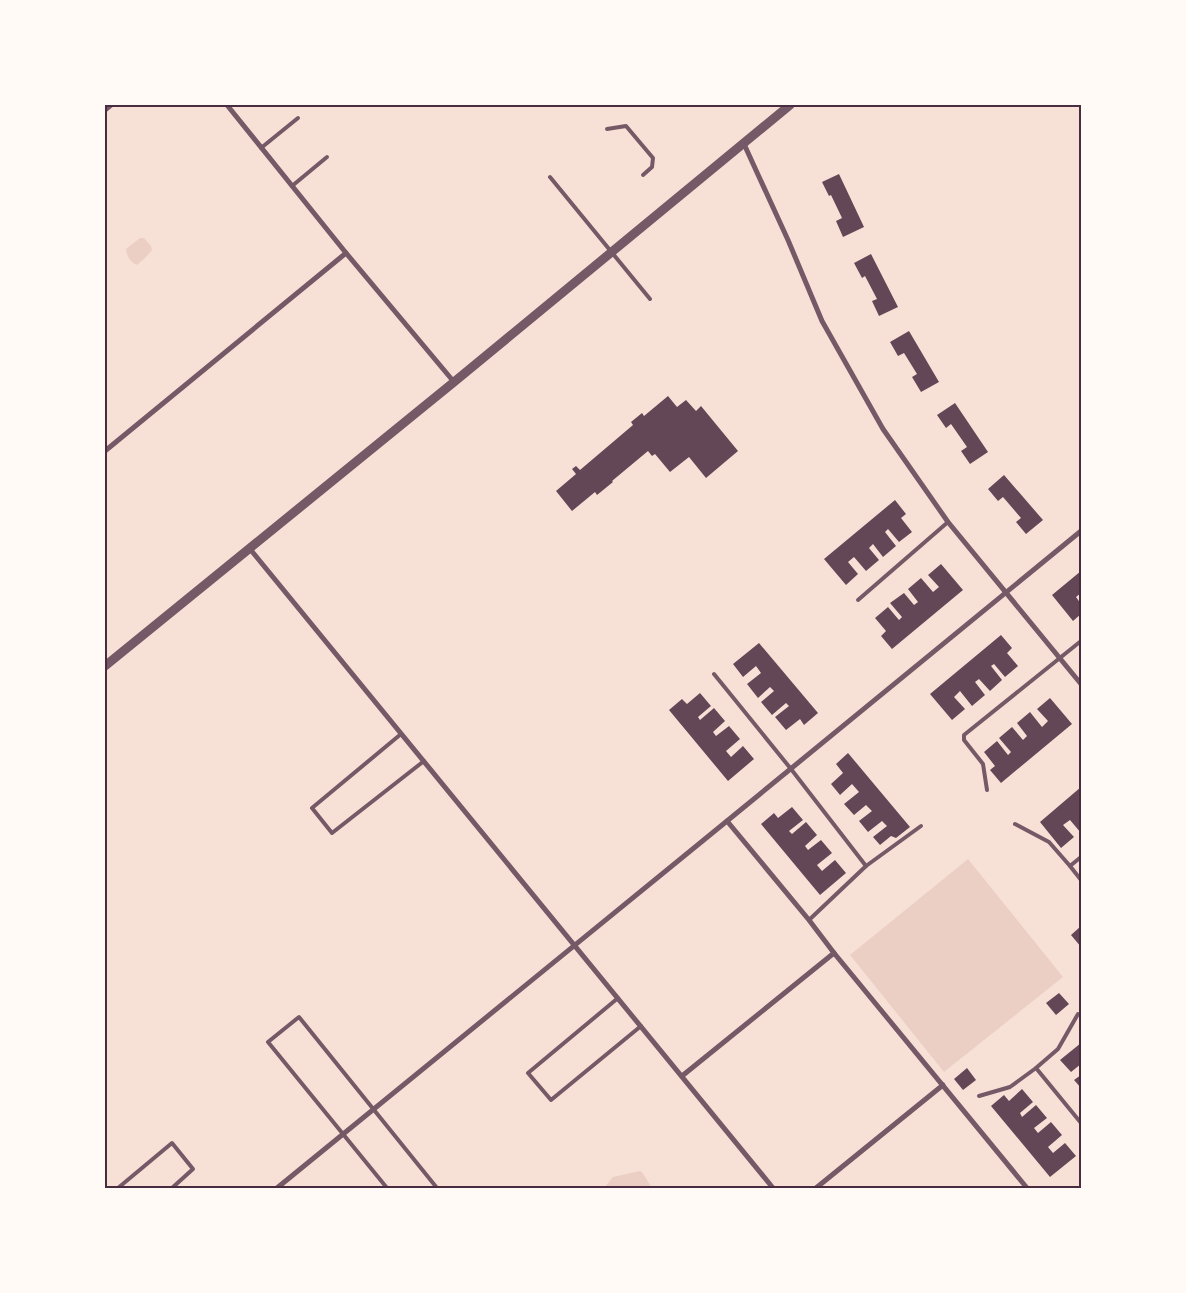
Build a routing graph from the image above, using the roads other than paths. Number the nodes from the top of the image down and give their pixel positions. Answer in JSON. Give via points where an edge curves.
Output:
{"nodes":[{"id":1,"x":111,"y":105,"type":"edge"},
{"id":2,"x":226,"y":105,"type":"edge"},
{"id":3,"x":790,"y":105,"type":"edge"},
{"id":4,"x":781,"y":109,"type":"edge"},
{"id":5,"x":105,"y":110,"type":"edge"},
{"id":6,"x":298,"y":118,"type":"dead end"},
{"id":7,"x":608,"y":129,"type":"dead end"},
{"id":8,"x":744,"y":144,"type":"junction"},
{"id":9,"x":261,"y":148,"type":"junction"},
{"id":10,"x":327,"y":157,"type":"dead end"},
{"id":11,"x":643,"y":175,"type":"dead end"},
{"id":12,"x":550,"y":177,"type":"dead end"},
{"id":13,"x":292,"y":186,"type":"junction"},
{"id":14,"x":346,"y":253,"type":"junction"},
{"id":15,"x":612,"y":253,"type":"junction"},
{"id":16,"x":650,"y":299,"type":"dead end"},
{"id":17,"x":454,"y":382,"type":"junction"},
{"id":18,"x":105,"y":451,"type":"edge"},
{"id":19,"x":948,"y":522,"type":"junction"},
{"id":20,"x":1081,"y":530,"type":"edge"},
{"id":21,"x":250,"y":549,"type":"junction"},
{"id":22,"x":1006,"y":592,"type":"junction"},
{"id":23,"x":858,"y":600,"type":"dead end"},
{"id":24,"x":1081,"y":641,"type":"edge"},
{"id":25,"x":1060,"y":658,"type":"junction"},
{"id":26,"x":105,"y":666,"type":"edge"},
{"id":27,"x":714,"y":674,"type":"dead end"},
{"id":28,"x":1081,"y":684,"type":"edge"},
{"id":29,"x":401,"y":734,"type":"junction"},
{"id":30,"x":424,"y":761,"type":"junction"},
{"id":31,"x":791,"y":769,"type":"junction"},
{"id":32,"x":987,"y":790,"type":"dead end"},
{"id":33,"x":727,"y":821,"type":"junction"},
{"id":34,"x":1016,"y":824,"type":"dead end"},
{"id":35,"x":921,"y":826,"type":"dead end"},
{"id":36,"x":1081,"y":858,"type":"edge"},
{"id":37,"x":866,"y":866,"type":"junction"},
{"id":38,"x":1070,"y":866,"type":"junction"},
{"id":39,"x":1081,"y":880,"type":"edge"},
{"id":40,"x":809,"y":920,"type":"junction"},
{"id":41,"x":575,"y":945,"type":"junction"},
{"id":42,"x":834,"y":953,"type":"junction"},
{"id":43,"x":618,"y":998,"type":"junction"},
{"id":44,"x":1078,"y":1014,"type":"dead end"},
{"id":45,"x":641,"y":1026,"type":"junction"},
{"id":46,"x":1036,"y":1068,"type":"junction"},
{"id":47,"x":682,"y":1076,"type":"junction"},
{"id":48,"x":943,"y":1085,"type":"junction"},
{"id":49,"x":978,"y":1096,"type":"dead end"},
{"id":50,"x":374,"y":1109,"type":"junction"},
{"id":51,"x":1081,"y":1123,"type":"edge"},
{"id":52,"x":343,"y":1134,"type":"junction"},
{"id":53,"x":118,"y":1188,"type":"edge"},
{"id":54,"x":172,"y":1188,"type":"edge"},
{"id":55,"x":277,"y":1188,"type":"edge"},
{"id":56,"x":387,"y":1188,"type":"edge"},
{"id":57,"x":438,"y":1188,"type":"edge"},
{"id":58,"x":773,"y":1188,"type":"edge"},
{"id":59,"x":816,"y":1188,"type":"edge"},
{"id":60,"x":1027,"y":1188,"type":"edge"}],
"edges":[{"from":1,"to":5,"type":"street"},
{"from":2,"to":9,"type":"street"},
{"from":3,"to":4,"type":"street"},
{"from":4,"to":8,"type":"street"},
{"from":6,"to":9,"type":"lane"},
{"from":7,"to":11,"type":"lane","via":[[626,126],[653,158],[652,167]]},
{"from":8,"to":15,"type":"street"},
{"from":8,"to":19,"type":"street","via":[[822,321],[883,429]]},
{"from":9,"to":13,"type":"street"},
{"from":10,"to":13,"type":"lane"},
{"from":12,"to":15,"type":"lane"},
{"from":13,"to":14,"type":"street"},
{"from":14,"to":17,"type":"street"},
{"from":14,"to":18,"type":"street"},
{"from":15,"to":16,"type":"lane"},
{"from":15,"to":17,"type":"street"},
{"from":17,"to":21,"type":"street"},
{"from":19,"to":22,"type":"street"},
{"from":19,"to":23,"type":"lane"},
{"from":20,"to":22,"type":"street"},
{"from":21,"to":26,"type":"street"},
{"from":21,"to":29,"type":"street"},
{"from":22,"to":25,"type":"street"},
{"from":22,"to":31,"type":"street"},
{"from":24,"to":25,"type":"lane"},
{"from":25,"to":28,"type":"street"},
{"from":25,"to":32,"type":"lane","via":[[964,735],[964,740],[983,764]]},
{"from":27,"to":31,"type":"lane"},
{"from":29,"to":30,"type":"street"},
{"from":29,"to":30,"type":"lane","via":[[312,808],[332,833]]},
{"from":30,"to":41,"type":"street"},
{"from":31,"to":33,"type":"street"},
{"from":31,"to":37,"type":"lane"},
{"from":33,"to":40,"type":"street"},
{"from":33,"to":41,"type":"street"},
{"from":34,"to":38,"type":"lane","via":[[1049,842]]},
{"from":35,"to":37,"type":"lane"},
{"from":36,"to":38,"type":"lane"},
{"from":37,"to":40,"type":"lane"},
{"from":38,"to":39,"type":"lane"},
{"from":40,"to":42,"type":"street"},
{"from":41,"to":43,"type":"street"},
{"from":41,"to":50,"type":"street"},
{"from":42,"to":47,"type":"street"},
{"from":42,"to":48,"type":"street"},
{"from":43,"to":45,"type":"street"},
{"from":43,"to":45,"type":"lane","via":[[528,1073],[550,1100]]},
{"from":44,"to":46,"type":"lane","via":[[1058,1049]]},
{"from":45,"to":47,"type":"street"},
{"from":46,"to":49,"type":"lane","via":[[1010,1087]]},
{"from":46,"to":51,"type":"lane"},
{"from":47,"to":58,"type":"street"},
{"from":48,"to":59,"type":"street"},
{"from":48,"to":60,"type":"street"},
{"from":50,"to":52,"type":"street"},
{"from":50,"to":52,"type":"lane","via":[[299,1017],[291,1023],[268,1042]]},
{"from":50,"to":57,"type":"lane"},
{"from":52,"to":55,"type":"street"},
{"from":52,"to":56,"type":"lane"},
{"from":53,"to":54,"type":"lane","via":[[172,1143],[193,1169]]}]}
